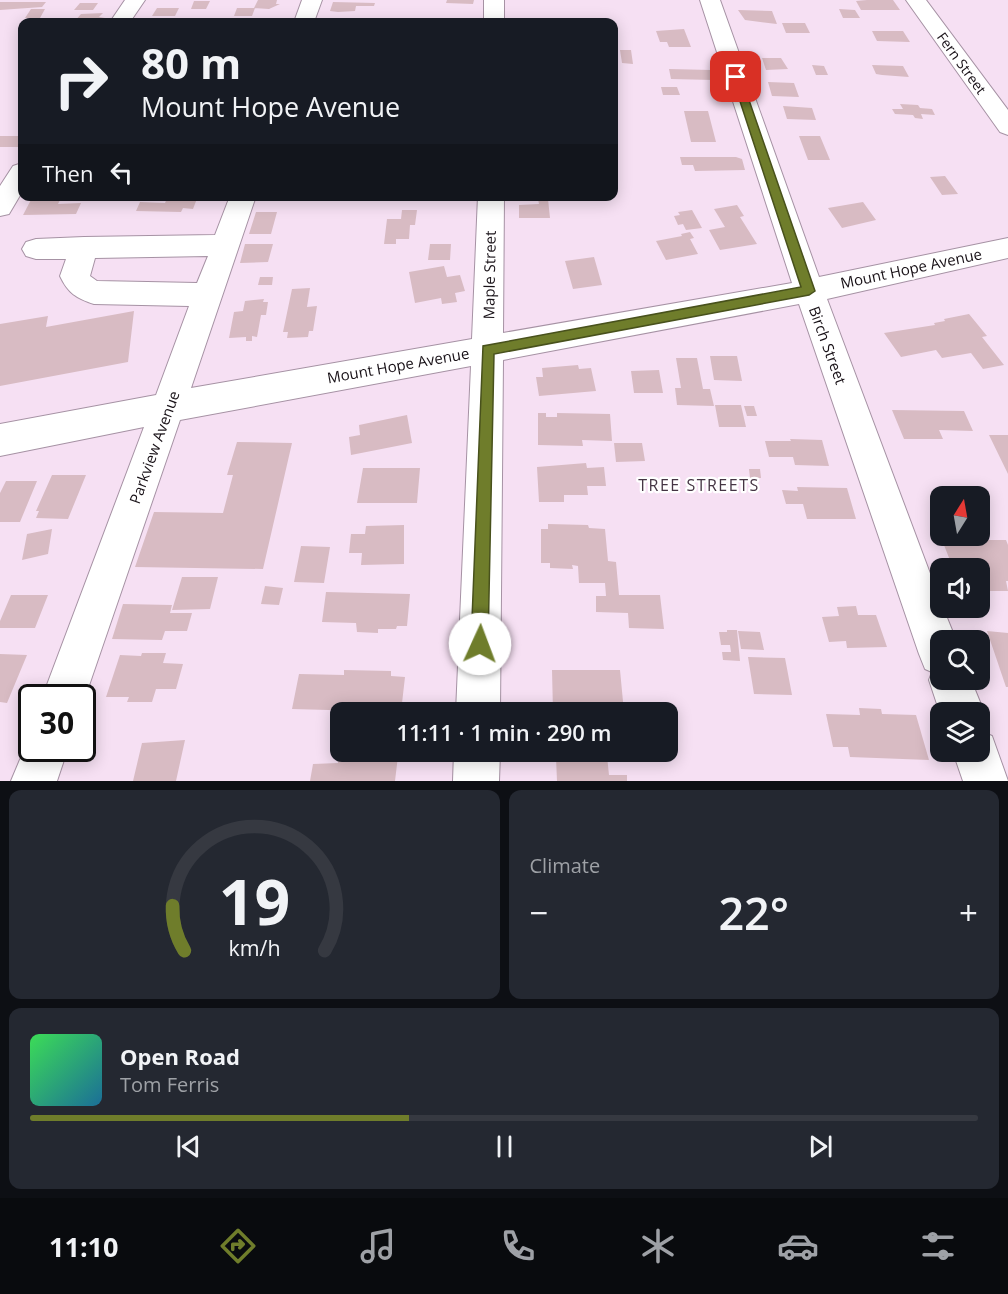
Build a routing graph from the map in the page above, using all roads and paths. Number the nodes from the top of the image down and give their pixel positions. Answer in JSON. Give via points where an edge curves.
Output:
{"nodes":[{"id":1,"x":135,"y":0,"type":"edge"},
{"id":2,"x":312,"y":0,"type":"edge"},
{"id":3,"x":494,"y":0,"type":"edge"},
{"id":4,"x":710,"y":0,"type":"edge"},
{"id":5,"x":916,"y":0,"type":"edge"},
{"id":6,"x":123,"y":18,"type":"edge"},
{"id":7,"x":305,"y":18,"type":"edge"},
{"id":8,"x":494,"y":18,"type":"edge"},
{"id":9,"x":1008,"y":127,"type":"edge"},
{"id":10,"x":18,"y":178,"type":"edge"},
{"id":11,"x":241,"y":201,"type":"edge"},
{"id":12,"x":490,"y":201,"type":"edge"},
{"id":13,"x":0,"y":207,"type":"edge"},
{"id":14,"x":226,"y":245,"type":"junction"},
{"id":15,"x":84,"y":247,"type":"junction"},
{"id":16,"x":1008,"y":248,"type":"edge"},
{"id":17,"x":36,"y":249,"type":"dead end"},
{"id":18,"x":809,"y":291,"type":"junction"},
{"id":19,"x":208,"y":295,"type":"junction"},
{"id":20,"x":488,"y":349,"type":"junction"},
{"id":21,"x":169,"y":407,"type":"junction"},
{"id":22,"x":0,"y":440,"type":"edge"},
{"id":23,"x":931,"y":630,"type":"edge"},
{"id":24,"x":69,"y":684,"type":"edge"},
{"id":25,"x":478,"y":702,"type":"edge"},
{"id":26,"x":41,"y":762,"type":"edge"},
{"id":27,"x":477,"y":762,"type":"edge"},
{"id":28,"x":979,"y":762,"type":"edge"},
{"id":29,"x":34,"y":781,"type":"edge"},
{"id":30,"x":476,"y":781,"type":"edge"},
{"id":31,"x":986,"y":781,"type":"edge"}],
"edges":[{"from":1,"to":6,"type":"street"},
{"from":2,"to":7,"type":"street"},
{"from":3,"to":8,"type":"street"},
{"from":4,"to":18,"type":"street","name":"Birch Street"},
{"from":5,"to":9,"type":"street","name":"Fern Street"},
{"from":10,"to":13,"type":"street"},
{"from":11,"to":14,"type":"street","name":"Parkview Avenue"},
{"from":12,"to":20,"type":"street","name":"Maple Street"},
{"from":14,"to":15,"type":"street"},
{"from":14,"to":19,"type":"street","name":"Parkview Avenue"},
{"from":15,"to":17,"type":"street"},
{"from":15,"to":19,"type":"street","via":[[75,276],[79,285],[94,292]]},
{"from":16,"to":18,"type":"street","name":"Mount Hope Avenue"},
{"from":18,"to":20,"type":"street","name":"Mount Hope Avenue"},
{"from":18,"to":23,"type":"street","name":"Birch Street"},
{"from":19,"to":21,"type":"street","name":"Parkview Avenue"},
{"from":20,"to":21,"type":"street","name":"Mount Hope Avenue"},
{"from":20,"to":25,"type":"street","name":"Maple Street"},
{"from":21,"to":22,"type":"street","name":"Mount Hope Avenue"},
{"from":21,"to":24,"type":"street","name":"Parkview Avenue"},
{"from":26,"to":29,"type":"street"},
{"from":27,"to":30,"type":"street"},
{"from":28,"to":31,"type":"street"}]}
